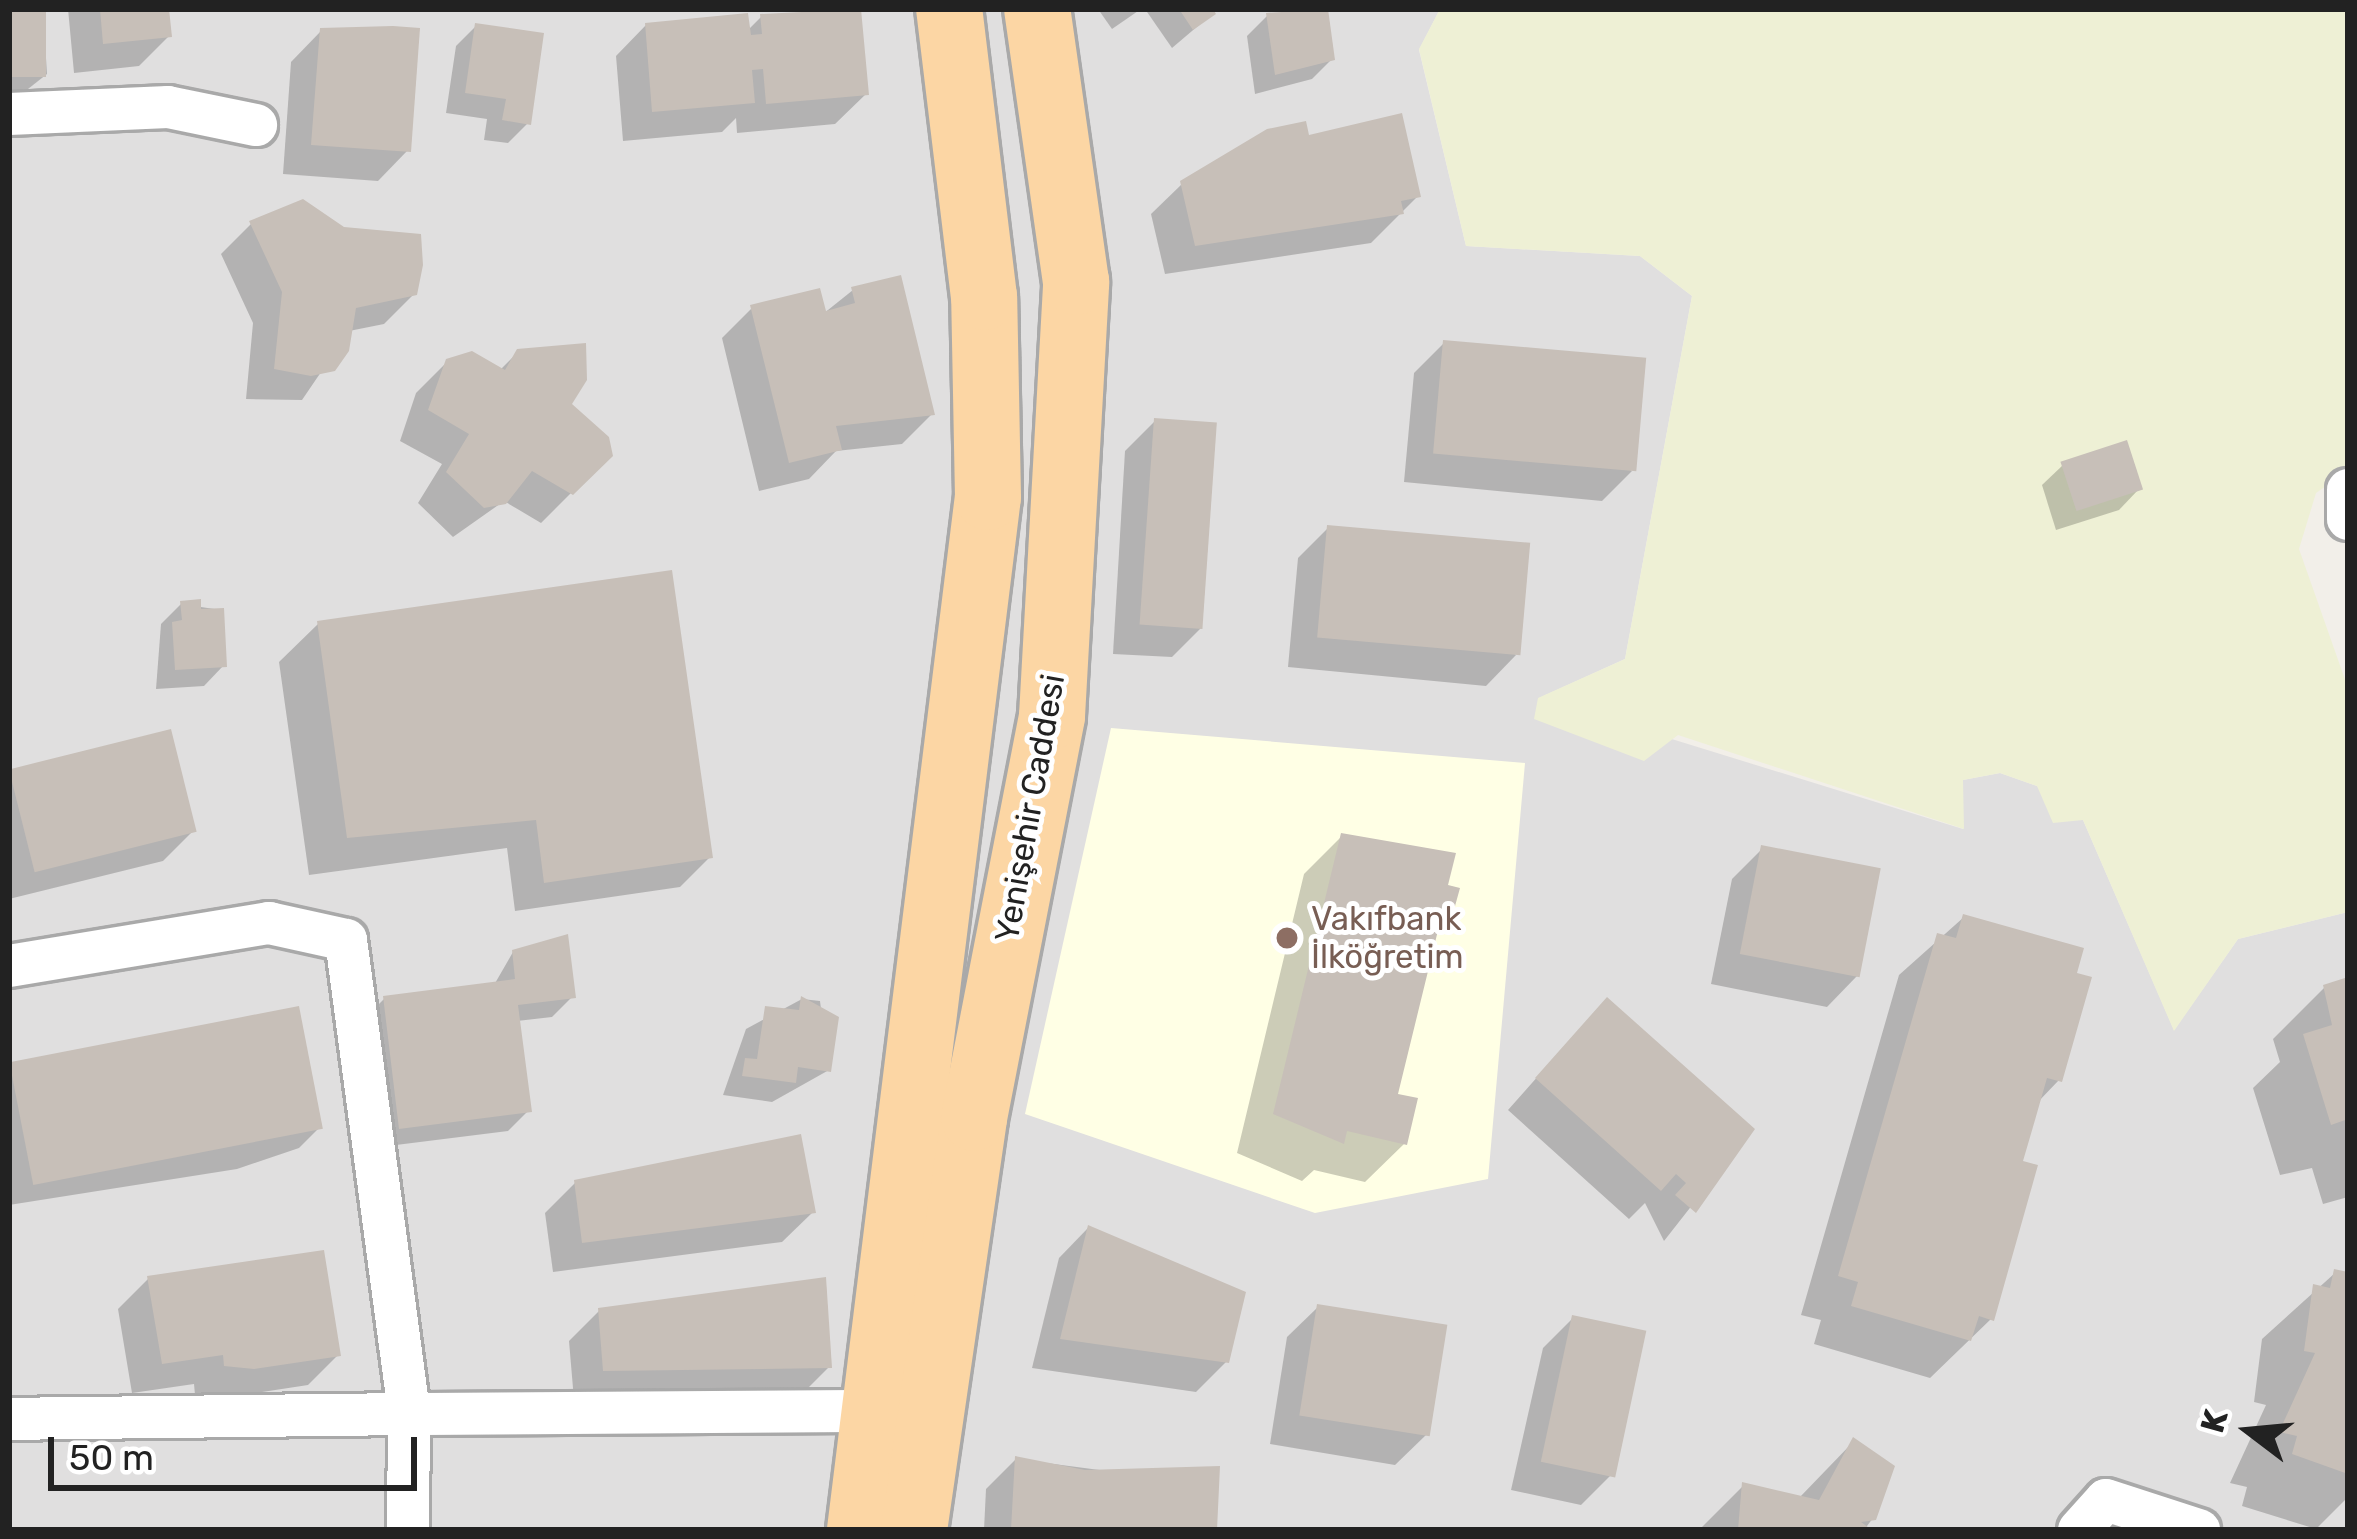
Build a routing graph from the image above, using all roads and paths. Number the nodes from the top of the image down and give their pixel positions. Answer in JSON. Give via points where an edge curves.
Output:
{"nodes":[{"id":1,"x":949,"y":9,"type":"edge"},
{"id":2,"x":1037,"y":9,"type":"edge"},
{"id":3,"x":9,"y":114,"type":"edge"},
{"id":4,"x":256,"y":125,"type":"dead end"},
{"id":5,"x":2348,"y":490,"type":"edge"},
{"id":6,"x":2348,"y":518,"type":"edge"},
{"id":7,"x":9,"y":966,"type":"edge"},
{"id":8,"x":871,"y":1411,"type":"junction"},
{"id":9,"x":409,"y":1414,"type":"junction"},
{"id":10,"x":9,"y":1419,"type":"edge"},
{"id":11,"x":408,"y":1530,"type":"edge"},
{"id":12,"x":860,"y":1530,"type":"edge"},
{"id":13,"x":914,"y":1530,"type":"edge"},
{"id":14,"x":2079,"y":1530,"type":"edge"},
{"id":15,"x":2199,"y":1530,"type":"edge"}],
"edges":[{"from":1,"to":8,"type":"main road","name":"Yenişehir Caddesi","via":[[984,297],[988,497]]},
{"from":2,"to":13,"type":"main road","name":"Yenişehir Caddesi","via":[[1076,282],[1053,694],[974,1118]]},
{"from":3,"to":4,"type":"street","via":[[168,107]]},
{"from":5,"to":6,"type":"street"},
{"from":7,"to":9,"type":"street","via":[[269,923],[346,940]]},
{"from":8,"to":9,"type":"street"},
{"from":8,"to":12,"type":"main road","name":"Yenişehir Caddesi"},
{"from":9,"to":10,"type":"street"},
{"from":9,"to":11,"type":"street"},
{"from":14,"to":15,"type":"street","via":[[2105,1500]]}]}
